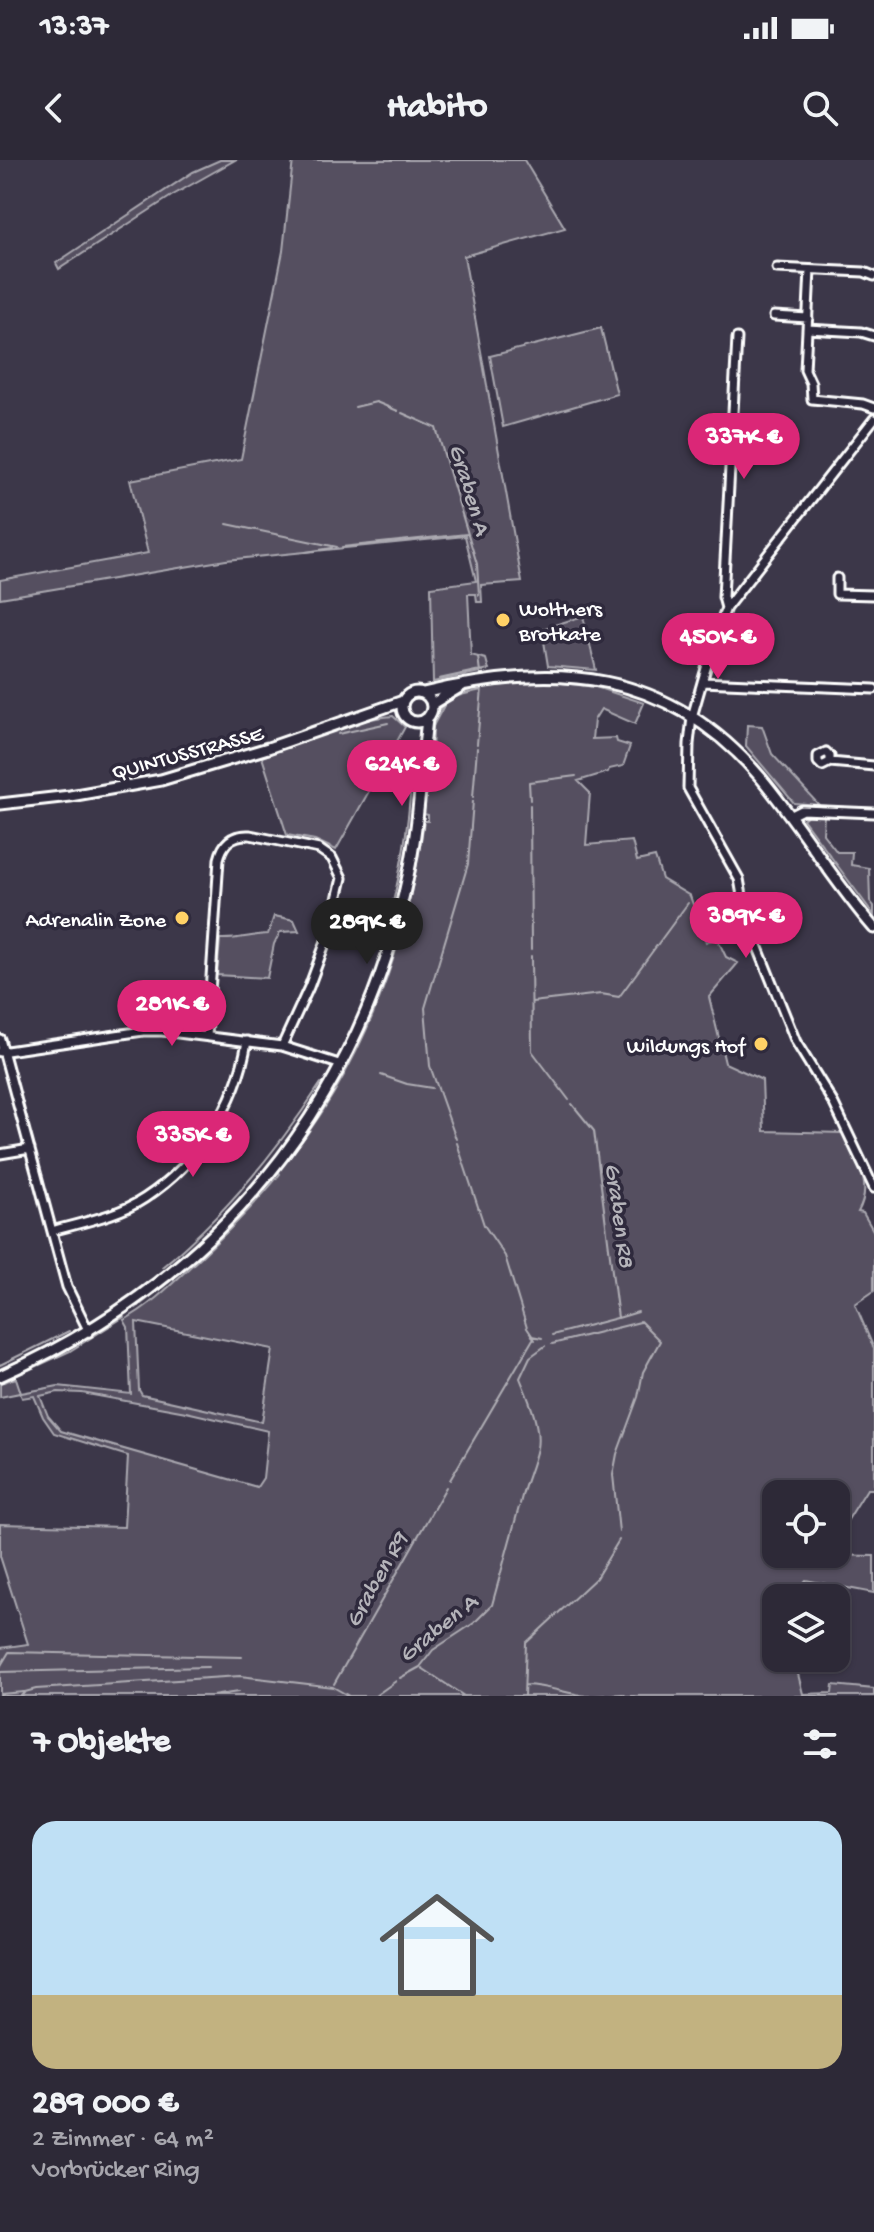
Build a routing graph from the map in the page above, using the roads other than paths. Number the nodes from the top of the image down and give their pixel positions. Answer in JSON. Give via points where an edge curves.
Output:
{"nodes":[{"id":1,"x":777,"y":268,"type":"dead end"},
{"id":2,"x":810,"y":270,"type":"junction"},
{"id":3,"x":874,"y":276,"type":"edge"},
{"id":4,"x":774,"y":316,"type":"dead end"},
{"id":5,"x":808,"y":318,"type":"junction"},
{"id":6,"x":807,"y":329,"type":"junction"},
{"id":7,"x":874,"y":336,"type":"edge"},
{"id":8,"x":737,"y":338,"type":"dead end"},
{"id":9,"x":874,"y":408,"type":"edge"},
{"id":10,"x":874,"y":419,"type":"edge"},
{"id":11,"x":837,"y":578,"type":"dead end"},
{"id":12,"x":874,"y":595,"type":"edge"},
{"id":13,"x":726,"y":608,"type":"junction"},
{"id":14,"x":702,"y":682,"type":"junction"},
{"id":15,"x":465,"y":684,"type":"junction"},
{"id":16,"x":874,"y":689,"type":"edge"},
{"id":17,"x":423,"y":693,"type":"junction"},
{"id":18,"x":403,"y":701,"type":"junction"},
{"id":19,"x":432,"y":704,"type":"junction"},
{"id":20,"x":378,"y":711,"type":"junction"},
{"id":21,"x":404,"y":714,"type":"junction"},
{"id":22,"x":692,"y":717,"type":"junction"},
{"id":23,"x":427,"y":719,"type":"junction"},
{"id":24,"x":415,"y":722,"type":"junction"},
{"id":25,"x":422,"y":746,"type":"junction"},
{"id":26,"x":830,"y":762,"type":"dead end"},
{"id":27,"x":874,"y":766,"type":"edge"},
{"id":28,"x":0,"y":804,"type":"edge"},
{"id":29,"x":874,"y":813,"type":"edge"},
{"id":30,"x":790,"y":816,"type":"junction"},
{"id":31,"x":874,"y":928,"type":"edge"},
{"id":32,"x":207,"y":1036,"type":"junction"},
{"id":33,"x":0,"y":1039,"type":"edge"},
{"id":34,"x":247,"y":1041,"type":"junction"},
{"id":35,"x":282,"y":1046,"type":"junction"},
{"id":36,"x":2,"y":1052,"type":"edge"},
{"id":37,"x":342,"y":1065,"type":"junction"},
{"id":38,"x":30,"y":1149,"type":"junction"},
{"id":39,"x":0,"y":1154,"type":"edge"},
{"id":40,"x":874,"y":1188,"type":"edge"},
{"id":41,"x":52,"y":1231,"type":"junction"},
{"id":42,"x":89,"y":1332,"type":"junction"},
{"id":43,"x":0,"y":1376,"type":"edge"}],
"edges":[{"from":1,"to":2,"type":"street"},
{"from":2,"to":3,"type":"street"},
{"from":2,"to":5,"type":"street"},
{"from":4,"to":5,"type":"street"},
{"from":5,"to":6,"type":"street"},
{"from":6,"to":7,"type":"street"},
{"from":6,"to":9,"type":"street","via":[[805,370],[812,399]]},
{"from":8,"to":13,"type":"street"},
{"from":10,"to":13,"type":"street"},
{"from":11,"to":12,"type":"street","via":[[837,594]]},
{"from":13,"to":14,"type":"street"},
{"from":14,"to":16,"type":"street"},
{"from":14,"to":22,"type":"street"},
{"from":15,"to":17,"type":"main road"},
{"from":15,"to":19,"type":"main road"},
{"from":15,"to":22,"type":"main road","via":[[540,675],[603,681],[646,693]]},
{"from":17,"to":18,"type":"main road","via":[[414,692]]},
{"from":17,"to":19,"type":"main road"},
{"from":18,"to":20,"type":"main road","name":"QUINTUSSTRASSE"},
{"from":18,"to":21,"type":"main road"},
{"from":19,"to":23,"type":"main road"},
{"from":20,"to":21,"type":"main road","name":"QUINTUSSTRASSE"},
{"from":20,"to":28,"type":"main road","name":"QUINTUSSTRASSE","via":[[161,780]]},
{"from":21,"to":24,"type":"main road"},
{"from":22,"to":30,"type":"main road","via":[[748,763]]},
{"from":22,"to":40,"type":"street","via":[[691,796],[739,879],[746,918],[796,1042],[834,1104]]},
{"from":23,"to":24,"type":"main road"},
{"from":23,"to":25,"type":"main road"},
{"from":24,"to":25,"type":"main road"},
{"from":25,"to":37,"type":"main road","via":[[417,824],[402,901],[379,981]]},
{"from":26,"to":27,"type":"street"},
{"from":29,"to":30,"type":"street","via":[[802,810]]},
{"from":30,"to":31,"type":"main road"},
{"from":32,"to":34,"type":"street"},
{"from":32,"to":35,"type":"street","via":[[219,859],[229,840],[250,835],[325,852],[342,878],[329,933]]},
{"from":32,"to":36,"type":"street","via":[[143,1031]]},
{"from":33,"to":36,"type":"street"},
{"from":34,"to":35,"type":"street"},
{"from":34,"to":41,"type":"street","via":[[215,1128],[181,1169],[132,1204]]},
{"from":35,"to":37,"type":"street"},
{"from":36,"to":38,"type":"street"},
{"from":37,"to":42,"type":"main road","via":[[291,1145],[235,1213],[158,1284]]},
{"from":38,"to":39,"type":"street"},
{"from":38,"to":41,"type":"street"},
{"from":41,"to":42,"type":"street","via":[[71,1299]]},
{"from":42,"to":43,"type":"main road"}]}
